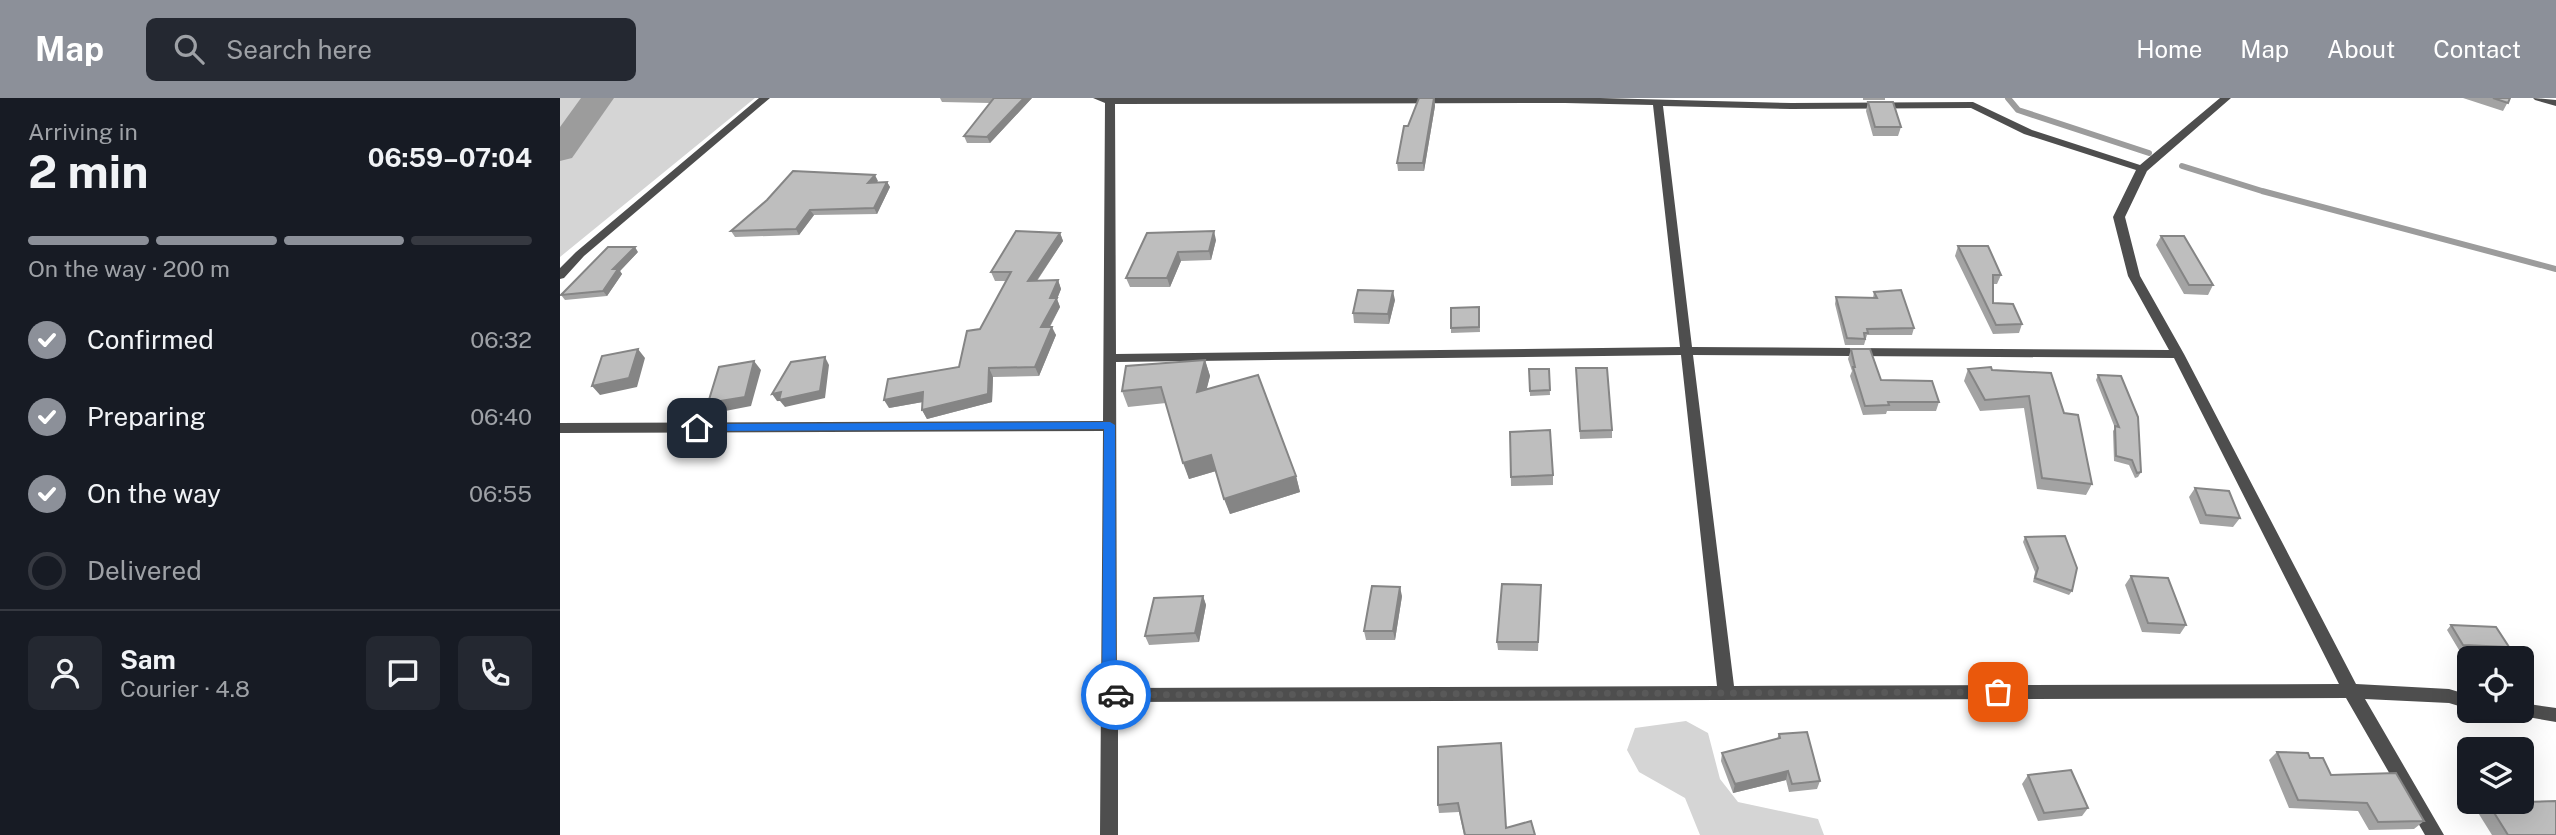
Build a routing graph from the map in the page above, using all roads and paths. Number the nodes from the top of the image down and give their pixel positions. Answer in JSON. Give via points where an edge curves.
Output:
{"nodes":[{"id":1,"x":765,"y":98,"type":"edge"},
{"id":2,"x":2226,"y":98,"type":"edge"},
{"id":3,"x":2538,"y":98,"type":"edge"},
{"id":4,"x":1106,"y":99,"type":"edge"},
{"id":5,"x":1565,"y":99,"type":"edge"},
{"id":6,"x":1658,"y":103,"type":"junction"},
{"id":7,"x":2556,"y":103,"type":"edge"},
{"id":8,"x":2142,"y":169,"type":"junction"},
{"id":9,"x":560,"y":275,"type":"edge"},
{"id":10,"x":1688,"y":351,"type":"junction"},
{"id":11,"x":2178,"y":354,"type":"junction"},
{"id":12,"x":1110,"y":358,"type":"junction"},
{"id":13,"x":1110,"y":425,"type":"junction"},
{"id":14,"x":560,"y":428,"type":"edge"},
{"id":15,"x":2351,"y":691,"type":"junction"},
{"id":16,"x":1726,"y":692,"type":"junction"},
{"id":17,"x":1109,"y":695,"type":"junction"},
{"id":18,"x":2457,"y":698,"type":"edge"},
{"id":19,"x":2534,"y":712,"type":"edge"},
{"id":20,"x":2556,"y":715,"type":"edge"},
{"id":21,"x":1109,"y":835,"type":"edge"},
{"id":22,"x":2435,"y":835,"type":"edge"}],
"edges":[{"from":1,"to":9,"type":"street"},
{"from":2,"to":8,"type":"street"},
{"from":3,"to":7,"type":"street"},
{"from":4,"to":5,"type":"street"},
{"from":4,"to":12,"type":"street"},
{"from":5,"to":6,"type":"street"},
{"from":6,"to":8,"type":"street","via":[[1973,105],[2028,132]]},
{"from":6,"to":10,"type":"street"},
{"from":8,"to":11,"type":"street","via":[[2119,216],[2134,276]]},
{"from":10,"to":11,"type":"street"},
{"from":10,"to":12,"type":"street"},
{"from":10,"to":16,"type":"street"},
{"from":11,"to":15,"type":"street"},
{"from":12,"to":13,"type":"street"},
{"from":13,"to":14,"type":"street"},
{"from":13,"to":17,"type":"street"},
{"from":15,"to":16,"type":"street"},
{"from":15,"to":18,"type":"street"},
{"from":15,"to":22,"type":"street"},
{"from":16,"to":17,"type":"street"},
{"from":17,"to":21,"type":"street"},
{"from":19,"to":20,"type":"street"}]}
